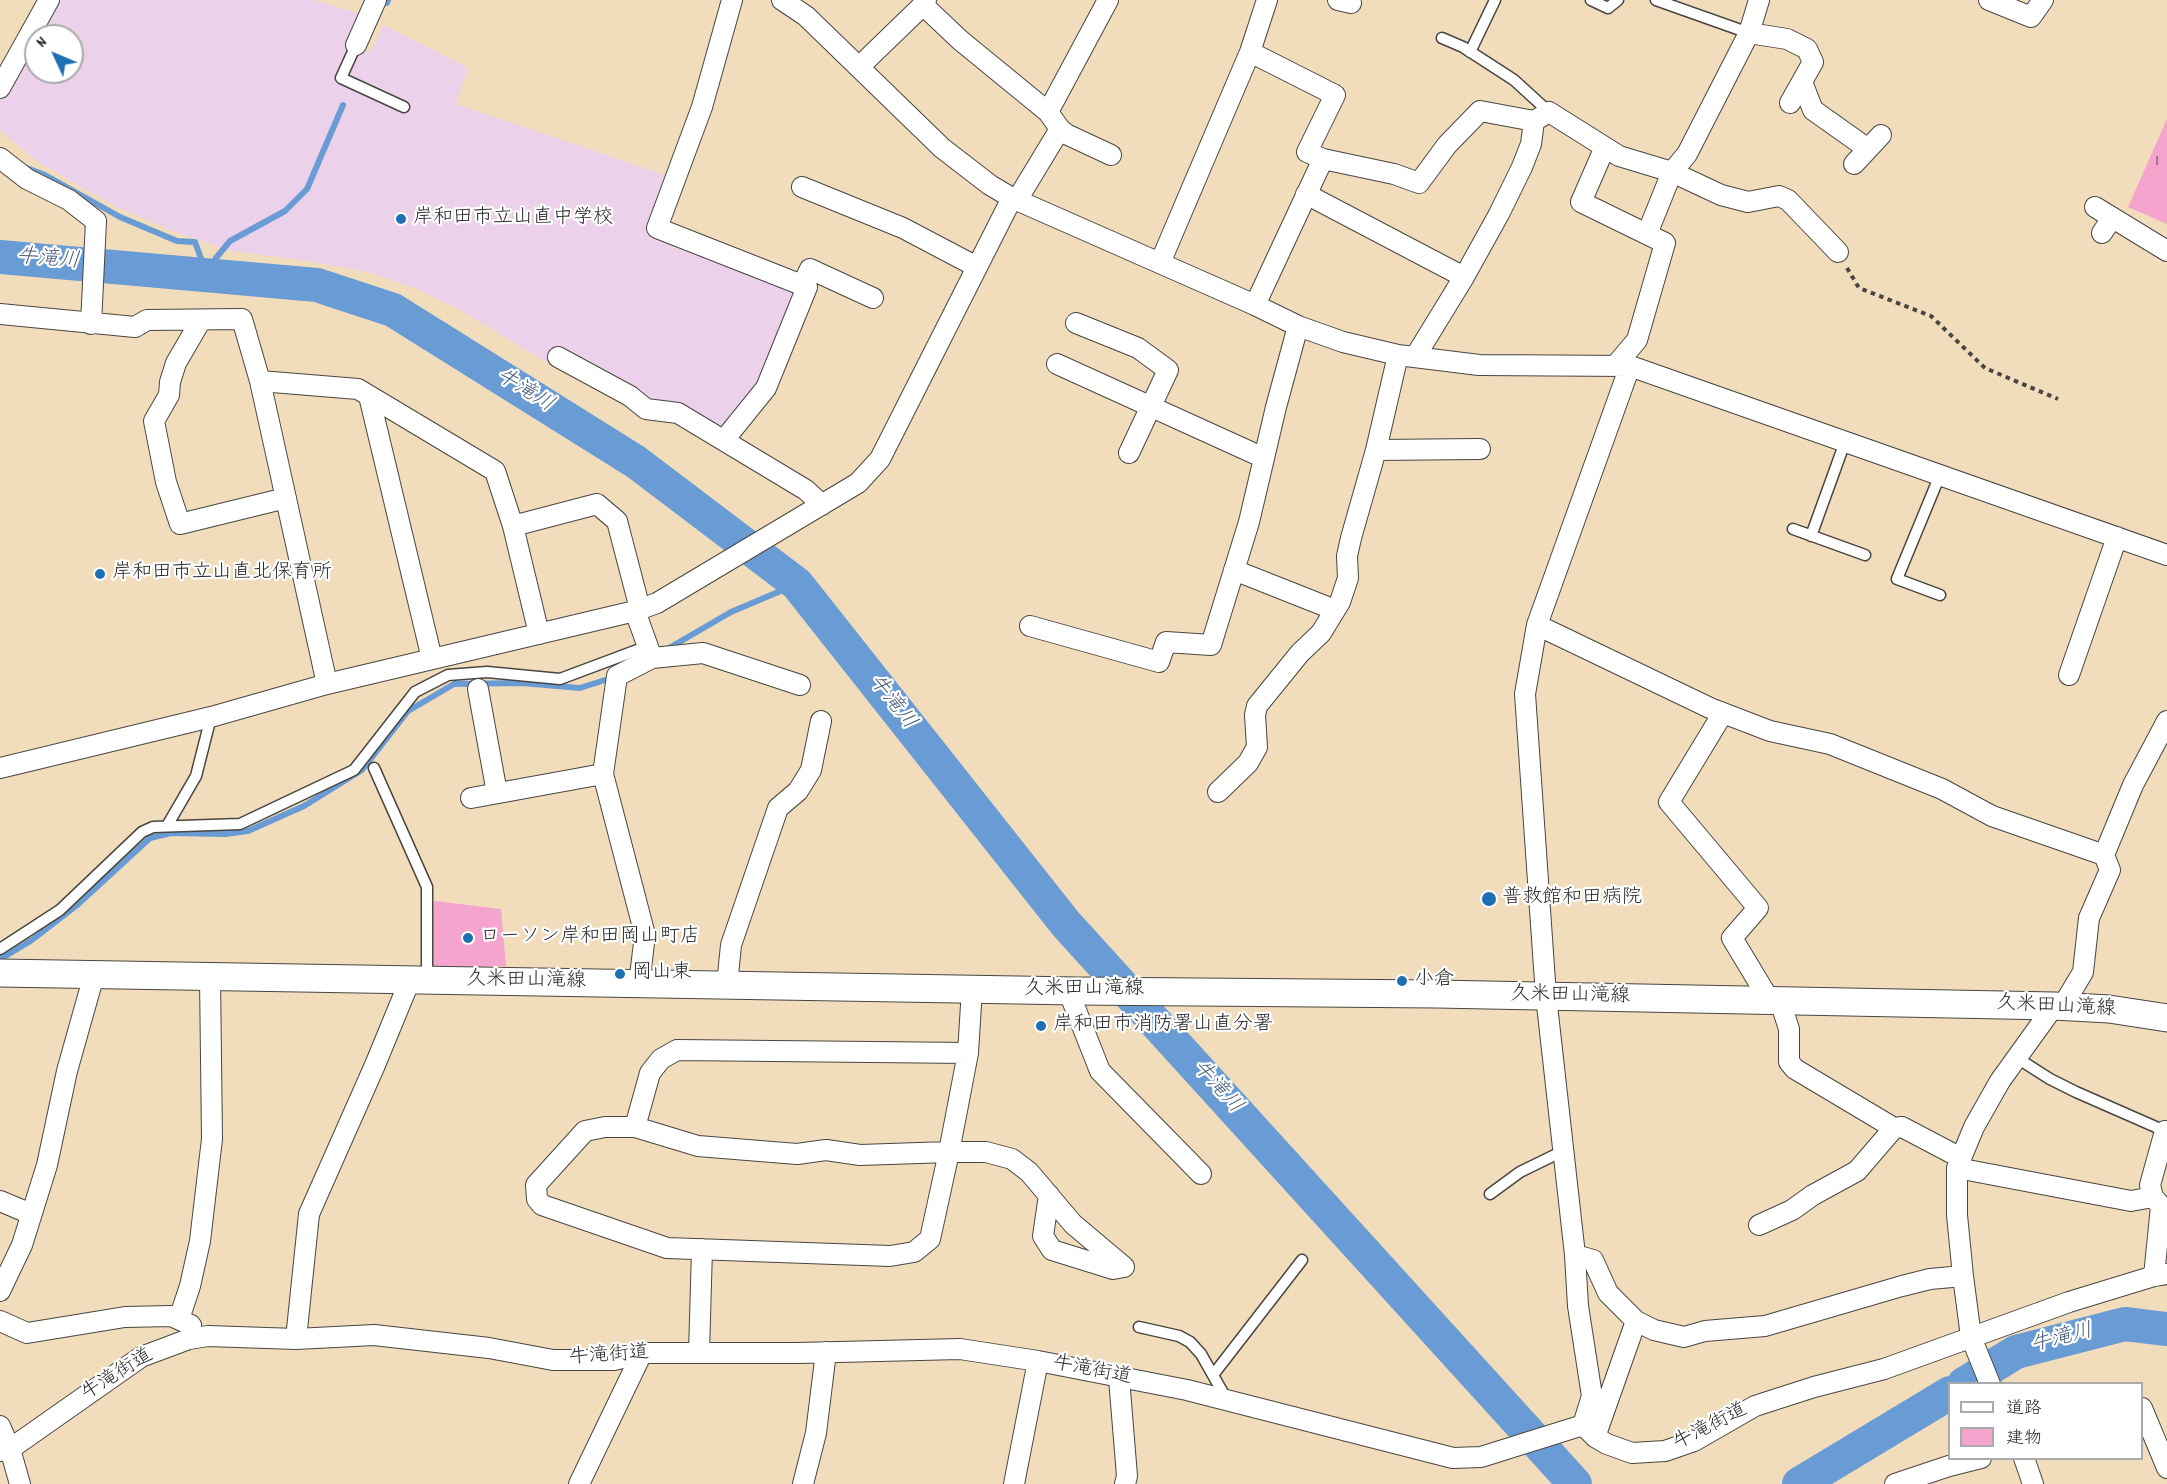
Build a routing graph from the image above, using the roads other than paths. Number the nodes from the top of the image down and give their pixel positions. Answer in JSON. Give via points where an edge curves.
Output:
{"nodes":[{"id":1,"x":49,"y":0,"type":"edge"},
{"id":2,"x":376,"y":0,"type":"edge"},
{"id":3,"x":732,"y":0,"type":"edge"},
{"id":4,"x":782,"y":0,"type":"edge"},
{"id":5,"x":1108,"y":0,"type":"edge"},
{"id":6,"x":1267,"y":0,"type":"edge"},
{"id":7,"x":1495,"y":0,"type":"edge"},
{"id":8,"x":1591,"y":0,"type":"edge"},
{"id":9,"x":1618,"y":0,"type":"edge"},
{"id":10,"x":1656,"y":0,"type":"edge"},
{"id":11,"x":1759,"y":0,"type":"edge"},
{"id":12,"x":1989,"y":0,"type":"edge"},
{"id":13,"x":2043,"y":0,"type":"edge"},
{"id":14,"x":925,"y":3,"type":"edge"},
{"id":15,"x":1749,"y":33,"type":"junction"},
{"id":16,"x":1442,"y":38,"type":"dead end"},
{"id":17,"x":356,"y":45,"type":"joint"},
{"id":18,"x":1250,"y":52,"type":"junction"},
{"id":19,"x":1470,"y":52,"type":"junction"},
{"id":20,"x":859,"y":67,"type":"junction"},
{"id":21,"x":1802,"y":82,"type":"junction"},
{"id":22,"x":0,"y":88,"type":"edge"},
{"id":23,"x":1790,"y":103,"type":"dead end"},
{"id":24,"x":404,"y":107,"type":"dead end"},
{"id":25,"x":1048,"y":112,"type":"junction"},
{"id":26,"x":1541,"y":117,"type":"junction"},
{"id":27,"x":1060,"y":129,"type":"junction"},
{"id":28,"x":1605,"y":147,"type":"junction"},
{"id":29,"x":1111,"y":155,"type":"dead end"},
{"id":30,"x":0,"y":158,"type":"edge"},
{"id":31,"x":1323,"y":159,"type":"junction"},
{"id":32,"x":1854,"y":164,"type":"dead end"},
{"id":33,"x":1672,"y":171,"type":"junction"},
{"id":34,"x":802,"y":187,"type":"dead end"},
{"id":35,"x":1306,"y":194,"type":"junction"},
{"id":36,"x":1014,"y":199,"type":"junction"},
{"id":37,"x":2095,"y":207,"type":"dead end"},
{"id":38,"x":1647,"y":234,"type":"junction"},
{"id":39,"x":2167,"y":251,"type":"edge"},
{"id":40,"x":1838,"y":252,"type":"road end"},
{"id":41,"x":1160,"y":263,"type":"junction"},
{"id":42,"x":977,"y":267,"type":"junction"},
{"id":43,"x":1464,"y":277,"type":"junction"},
{"id":44,"x":802,"y":285,"type":"junction"},
{"id":45,"x":873,"y":298,"type":"dead end"},
{"id":46,"x":1255,"y":305,"type":"junction"},
{"id":47,"x":0,"y":314,"type":"edge"},
{"id":48,"x":201,"y":320,"type":"junction"},
{"id":49,"x":1076,"y":323,"type":"dead end"},
{"id":50,"x":91,"y":324,"type":"junction"},
{"id":51,"x":1298,"y":326,"type":"junction"},
{"id":52,"x":1407,"y":356,"type":"junction"},
{"id":53,"x":558,"y":357,"type":"dead end"},
{"id":54,"x":1057,"y":364,"type":"dead end"},
{"id":55,"x":1622,"y":366,"type":"junction"},
{"id":56,"x":260,"y":381,"type":"junction"},
{"id":57,"x":369,"y":396,"type":"junction"},
{"id":58,"x":1151,"y":407,"type":"junction"},
{"id":59,"x":724,"y":440,"type":"junction"},
{"id":60,"x":1845,"y":442,"type":"junction"},
{"id":61,"x":1480,"y":449,"type":"dead end"},
{"id":62,"x":1376,"y":450,"type":"junction"},
{"id":63,"x":1129,"y":453,"type":"dead end"},
{"id":64,"x":1264,"y":458,"type":"junction"},
{"id":65,"x":1940,"y":475,"type":"junction"},
{"id":66,"x":286,"y":498,"type":"junction"},
{"id":67,"x":822,"y":505,"type":"junction"},
{"id":68,"x":513,"y":526,"type":"junction"},
{"id":69,"x":1793,"y":529,"type":"dead end"},
{"id":70,"x":1811,"y":536,"type":"junction"},
{"id":71,"x":2117,"y":537,"type":"junction"},
{"id":72,"x":1865,"y":555,"type":"dead end"},
{"id":73,"x":2167,"y":555,"type":"edge"},
{"id":74,"x":1234,"y":570,"type":"junction"},
{"id":75,"x":1940,"y":595,"type":"dead end"},
{"id":76,"x":637,"y":610,"type":"junction"},
{"id":77,"x":1335,"y":610,"type":"junction"},
{"id":78,"x":1537,"y":625,"type":"junction"},
{"id":79,"x":1030,"y":626,"type":"dead end"},
{"id":80,"x":539,"y":634,"type":"junction"},
{"id":81,"x":650,"y":652,"type":"junction"},
{"id":82,"x":432,"y":659,"type":"junction"},
{"id":83,"x":2068,"y":675,"type":"dead end"},
{"id":84,"x":327,"y":684,"type":"junction"},
{"id":85,"x":800,"y":685,"type":"dead end"},
{"id":86,"x":478,"y":689,"type":"dead end"},
{"id":87,"x":1723,"y":713,"type":"junction"},
{"id":88,"x":211,"y":717,"type":"junction"},
{"id":89,"x":822,"y":721,"type":"dead end"},
{"id":90,"x":2167,"y":721,"type":"edge"},
{"id":91,"x":0,"y":768,"type":"edge"},
{"id":92,"x":374,"y":768,"type":"dead end"},
{"id":93,"x":603,"y":774,"type":"junction"},
{"id":94,"x":1218,"y":792,"type":"dead end"},
{"id":95,"x":497,"y":793,"type":"junction"},
{"id":96,"x":471,"y":798,"type":"dead end"},
{"id":97,"x":167,"y":826,"type":"junction"},
{"id":98,"x":2104,"y":855,"type":"junction"},
{"id":99,"x":0,"y":949,"type":"edge"},
{"id":100,"x":0,"y":973,"type":"edge"},
{"id":101,"x":94,"y":975,"type":"junction"},
{"id":102,"x":210,"y":977,"type":"junction"},
{"id":103,"x":418,"y":980,"type":"junction"},
{"id":104,"x":639,"y":984,"type":"junction"},
{"id":105,"x":727,"y":985,"type":"junction"},
{"id":106,"x":972,"y":989,"type":"junction"},
{"id":107,"x":1073,"y":991,"type":"junction"},
{"id":108,"x":1546,"y":996,"type":"junction"},
{"id":109,"x":1775,"y":1001,"type":"junction"},
{"id":110,"x":2058,"y":1006,"type":"junction"},
{"id":111,"x":2167,"y":1018,"type":"edge"},
{"id":112,"x":968,"y":1053,"type":"junction"},
{"id":113,"x":2017,"y":1058,"type":"junction"},
{"id":114,"x":635,"y":1127,"type":"junction"},
{"id":115,"x":1894,"y":1128,"type":"junction"},
{"id":116,"x":2166,"y":1131,"type":"edge"},
{"id":117,"x":1563,"y":1150,"type":"junction"},
{"id":118,"x":949,"y":1152,"type":"junction"},
{"id":119,"x":1959,"y":1163,"type":"junction"},
{"id":120,"x":1201,"y":1174,"type":"dead end"},
{"id":121,"x":1490,"y":1194,"type":"dead end"},
{"id":122,"x":1049,"y":1195,"type":"dead end"},
{"id":123,"x":2153,"y":1197,"type":"junction"},
{"id":124,"x":0,"y":1201,"type":"edge"},
{"id":125,"x":31,"y":1214,"type":"junction"},
{"id":126,"x":1759,"y":1225,"type":"dead end"},
{"id":127,"x":702,"y":1249,"type":"junction"},
{"id":128,"x":1575,"y":1255,"type":"junction"},
{"id":129,"x":1302,"y":1260,"type":"dead end"},
{"id":130,"x":2161,"y":1275,"type":"edge"},
{"id":131,"x":1963,"y":1276,"type":"junction"},
{"id":132,"x":0,"y":1291,"type":"edge"},
{"id":133,"x":179,"y":1319,"type":"junction"},
{"id":134,"x":0,"y":1321,"type":"edge"},
{"id":135,"x":1636,"y":1321,"type":"junction"},
{"id":136,"x":1139,"y":1327,"type":"dead end"},
{"id":137,"x":208,"y":1336,"type":"junction"},
{"id":138,"x":296,"y":1340,"type":"junction"},
{"id":139,"x":1972,"y":1341,"type":"junction"},
{"id":140,"x":826,"y":1352,"type":"junction"},
{"id":141,"x":642,"y":1353,"type":"junction"},
{"id":142,"x":699,"y":1353,"type":"junction"},
{"id":143,"x":1038,"y":1361,"type":"junction"},
{"id":144,"x":1213,"y":1375,"type":"junction"},
{"id":145,"x":1119,"y":1378,"type":"junction"},
{"id":146,"x":1990,"y":1382,"type":"edge"},
{"id":147,"x":1227,"y":1400,"type":"junction"},
{"id":148,"x":2143,"y":1410,"type":"edge"},
{"id":149,"x":0,"y":1426,"type":"edge"},
{"id":150,"x":1584,"y":1430,"type":"junction"},
{"id":151,"x":5,"y":1450,"type":"edge"},
{"id":152,"x":1973,"y":1460,"type":"edge"},
{"id":153,"x":2025,"y":1460,"type":"edge"},
{"id":154,"x":2167,"y":1468,"type":"edge"},
{"id":155,"x":20,"y":1484,"type":"edge"},
{"id":156,"x":579,"y":1484,"type":"edge"},
{"id":157,"x":802,"y":1484,"type":"edge"},
{"id":158,"x":1014,"y":1484,"type":"edge"},
{"id":159,"x":1125,"y":1484,"type":"edge"},
{"id":160,"x":1895,"y":1484,"type":"edge"},
{"id":161,"x":2033,"y":1484,"type":"edge"}],
"edges":[{"from":1,"to":22,"type":"street"},
{"from":2,"to":17,"type":"street"},
{"from":3,"to":44,"type":"street","via":[[702,107],[657,228]]},
{"from":4,"to":20,"type":"street","via":[[806,16]]},
{"from":5,"to":25,"type":"street"},
{"from":6,"to":18,"type":"street"},
{"from":7,"to":19,"type":"lane"},
{"from":8,"to":9,"type":"lane","via":[[1608,8]]},
{"from":10,"to":15,"type":"lane"},
{"from":11,"to":15,"type":"street"},
{"from":12,"to":13,"type":"street","via":[[2031,16]]},
{"from":14,"to":20,"type":"street"},
{"from":14,"to":25,"type":"street","via":[[960,40]]},
{"from":15,"to":21,"type":"street","via":[[1787,39],[1808,49],[1813,62]]},
{"from":15,"to":33,"type":"street","via":[[1687,154]]},
{"from":16,"to":19,"type":"lane"},
{"from":17,"to":24,"type":"lane","via":[[341,78]]},
{"from":18,"to":31,"type":"street","via":[[1335,95],[1307,152]]},
{"from":18,"to":41,"type":"street"},
{"from":19,"to":26,"type":"lane","via":[[1514,80]]},
{"from":20,"to":36,"type":"street","via":[[942,148]]},
{"from":21,"to":23,"type":"street"},
{"from":21,"to":32,"type":"street","via":[[1813,110],[1875,142]]},
{"from":25,"to":27,"type":"street"},
{"from":26,"to":28,"type":"street"},
{"from":26,"to":31,"type":"street","via":[[1480,111],[1447,145],[1419,183]]},
{"from":26,"to":43,"type":"street","via":[[1522,167]]},
{"from":27,"to":29,"type":"street"},
{"from":27,"to":36,"type":"street"},
{"from":28,"to":33,"type":"street","via":[[1619,156]]},
{"from":28,"to":38,"type":"street","via":[[1581,202]]},
{"from":30,"to":50,"type":"street","via":[[96,220]]},
{"from":31,"to":35,"type":"street"},
{"from":33,"to":38,"type":"street"},
{"from":33,"to":40,"type":"street","via":[[1721,195],[1748,202],[1779,196],[1788,200]]},
{"from":34,"to":42,"type":"street","via":[[903,228]]},
{"from":35,"to":43,"type":"street"},
{"from":35,"to":46,"type":"street"},
{"from":36,"to":41,"type":"street"},
{"from":36,"to":42,"type":"street"},
{"from":37,"to":39,"type":"street","via":[[2107,225]]},
{"from":38,"to":55,"type":"street","via":[[1665,243],[1637,340]]},
{"from":41,"to":46,"type":"street"},
{"from":42,"to":67,"type":"street","via":[[880,459],[858,483]]},
{"from":43,"to":52,"type":"street"},
{"from":44,"to":45,"type":"street","via":[[810,269]]},
{"from":44,"to":59,"type":"street","via":[[807,287],[766,388]]},
{"from":46,"to":51,"type":"street"},
{"from":47,"to":50,"type":"street"},
{"from":48,"to":50,"type":"street","via":[[147,320],[135,327]]},
{"from":48,"to":56,"type":"street","via":[[242,319]]},
{"from":48,"to":66,"type":"street","via":[[176,363],[169,395],[153,421],[180,524]]},
{"from":49,"to":58,"type":"street","via":[[1138,348],[1168,370]]},
{"from":51,"to":52,"type":"street","via":[[1343,342]]},
{"from":51,"to":64,"type":"street"},
{"from":52,"to":55,"type":"street","via":[[1479,365]]},
{"from":52,"to":62,"type":"street"},
{"from":53,"to":59,"type":"street","via":[[646,408],[678,413]]},
{"from":54,"to":58,"type":"street"},
{"from":55,"to":60,"type":"street"},
{"from":55,"to":78,"type":"street"},
{"from":56,"to":57,"type":"street","via":[[358,390]]},
{"from":56,"to":66,"type":"street"},
{"from":57,"to":68,"type":"street","via":[[495,471]]},
{"from":57,"to":82,"type":"street"},
{"from":58,"to":63,"type":"street"},
{"from":58,"to":64,"type":"street"},
{"from":59,"to":67,"type":"street","via":[[806,490]]},
{"from":60,"to":65,"type":"street"},
{"from":60,"to":70,"type":"lane"},
{"from":61,"to":62,"type":"street"},
{"from":62,"to":77,"type":"street","via":[[1347,556],[1348,578]]},
{"from":64,"to":74,"type":"street"},
{"from":65,"to":71,"type":"street"},
{"from":65,"to":75,"type":"lane","via":[[1897,579]]},
{"from":66,"to":84,"type":"street"},
{"from":67,"to":76,"type":"street","via":[[657,603]]},
{"from":68,"to":76,"type":"street","via":[[597,504],[617,521]]},
{"from":68,"to":80,"type":"street"},
{"from":69,"to":70,"type":"lane"},
{"from":70,"to":72,"type":"lane"},
{"from":71,"to":73,"type":"street"},
{"from":71,"to":83,"type":"street"},
{"from":74,"to":77,"type":"street"},
{"from":74,"to":79,"type":"street","via":[[1211,645],[1166,642],[1159,662]]},
{"from":76,"to":80,"type":"street"},
{"from":76,"to":81,"type":"street"},
{"from":77,"to":94,"type":"street","via":[[1321,633],[1257,706],[1257,747],[1248,763]]},
{"from":78,"to":87,"type":"street"},
{"from":78,"to":108,"type":"street","via":[[1526,694]]},
{"from":80,"to":82,"type":"street"},
{"from":81,"to":85,"type":"street","via":[[703,653]]},
{"from":81,"to":93,"type":"street","via":[[617,676]]},
{"from":81,"to":97,"type":"lane","via":[[560,679],[487,672],[448,675],[415,692],[354,770],[240,824]]},
{"from":82,"to":84,"type":"street"},
{"from":84,"to":88,"type":"street"},
{"from":86,"to":95,"type":"street"},
{"from":87,"to":98,"type":"street","via":[[1770,730],[1830,744],[1942,789],[1992,816]]},
{"from":87,"to":109,"type":"street","via":[[1669,802],[1758,908],[1732,938]]},
{"from":88,"to":91,"type":"street"},
{"from":88,"to":97,"type":"lane","via":[[196,776]]},
{"from":89,"to":105,"type":"street","via":[[811,770],[798,791],[778,807],[730,945]]},
{"from":90,"to":98,"type":"street","via":[[2133,785]]},
{"from":92,"to":103,"type":"lane","via":[[427,887]]},
{"from":93,"to":95,"type":"street"},
{"from":93,"to":104,"type":"street","via":[[645,935]]},
{"from":95,"to":96,"type":"street"},
{"from":97,"to":99,"type":"lane","via":[[142,832],[60,910]]},
{"from":98,"to":110,"type":"street","via":[[2110,870],[2090,918],[2083,972]]},
{"from":100,"to":101,"type":"street","name":"久米田山滝線"},
{"from":101,"to":102,"type":"street","name":"久米田山滝線"},
{"from":101,"to":125,"type":"street"},
{"from":102,"to":103,"type":"street","name":"久米田山滝線"},
{"from":102,"to":133,"type":"street","via":[[212,1139],[200,1241]]},
{"from":103,"to":104,"type":"street","name":"久米田山滝線"},
{"from":103,"to":138,"type":"street","via":[[375,1065],[309,1214]]},
{"from":104,"to":105,"type":"street","name":"久米田山滝線"},
{"from":105,"to":106,"type":"street","name":"久米田山滝線"},
{"from":106,"to":107,"type":"street","name":"久米田山滝線"},
{"from":106,"to":112,"type":"street"},
{"from":107,"to":108,"type":"street","name":"久米田山滝線"},
{"from":107,"to":120,"type":"street","via":[[1100,1071]]},
{"from":108,"to":109,"type":"street","name":"久米田山滝線"},
{"from":108,"to":117,"type":"street"},
{"from":109,"to":110,"type":"street","name":"久米田山滝線"},
{"from":109,"to":115,"type":"street","via":[[1789,1029],[1788,1062]]},
{"from":110,"to":111,"type":"street","name":"久米田山滝線"},
{"from":110,"to":113,"type":"street"},
{"from":112,"to":114,"type":"street","via":[[677,1050],[650,1073]]},
{"from":112,"to":118,"type":"street"},
{"from":113,"to":116,"type":"lane","via":[[2076,1092]]},
{"from":113,"to":119,"type":"street","via":[[1974,1127]]},
{"from":114,"to":118,"type":"street","via":[[698,1146],[797,1154],[826,1150],[860,1155]]},
{"from":114,"to":127,"type":"street","via":[[585,1131],[536,1185],[537,1199],[542,1205],[667,1248]]},
{"from":115,"to":119,"type":"street","via":[[1902,1127]]},
{"from":115,"to":126,"type":"street","via":[[1857,1171]]},
{"from":116,"to":123,"type":"street","via":[[2150,1185]]},
{"from":117,"to":121,"type":"lane","via":[[1520,1172]]},
{"from":117,"to":128,"type":"street"},
{"from":118,"to":122,"type":"street","via":[[986,1152],[1012,1159]]},
{"from":118,"to":127,"type":"street","via":[[930,1239],[914,1252],[890,1256]]},
{"from":119,"to":123,"type":"street","via":[[2131,1201]]},
{"from":119,"to":131,"type":"street","via":[[1957,1215]]},
{"from":123,"to":130,"type":"street","via":[[2161,1206]]},
{"from":124,"to":125,"type":"street"},
{"from":125,"to":132,"type":"street","via":[[22,1245]]},
{"from":127,"to":142,"type":"street"},
{"from":128,"to":135,"type":"street","via":[[1593,1260],[1608,1293]]},
{"from":128,"to":150,"type":"street","via":[[1578,1306],[1592,1396]]},
{"from":129,"to":144,"type":"lane"},
{"from":130,"to":139,"type":"street","name":"牛滝街道","via":[[2069,1302]]},
{"from":131,"to":135,"type":"street","via":[[1929,1279],[1765,1326],[1705,1331],[1684,1337]]},
{"from":131,"to":139,"type":"street"},
{"from":133,"to":134,"type":"street","via":[[125,1317],[27,1333]]},
{"from":133,"to":137,"type":"street"},
{"from":135,"to":150,"type":"street"},
{"from":136,"to":144,"type":"lane","via":[[1179,1335],[1190,1342]]},
{"from":137,"to":138,"type":"street","name":"牛滝街道"},
{"from":137,"to":151,"type":"street","name":"牛滝街道","via":[[141,1357]]},
{"from":138,"to":141,"type":"street","name":"牛滝街道","via":[[374,1335],[489,1348],[553,1360],[614,1360]]},
{"from":139,"to":146,"type":"street"},
{"from":139,"to":150,"type":"street","name":"牛滝街道","via":[[1755,1406],[1695,1441],[1665,1451],[1632,1453]]},
{"from":140,"to":142,"type":"street","name":"牛滝街道"},
{"from":140,"to":143,"type":"street","name":"牛滝街道","via":[[960,1349]]},
{"from":140,"to":157,"type":"street","via":[[816,1433]]},
{"from":141,"to":142,"type":"street","name":"牛滝街道"},
{"from":141,"to":156,"type":"street"},
{"from":143,"to":145,"type":"street","name":"牛滝街道"},
{"from":143,"to":158,"type":"street"},
{"from":144,"to":147,"type":"lane"},
{"from":145,"to":147,"type":"street","name":"牛滝街道"},
{"from":145,"to":159,"type":"street"},
{"from":147,"to":150,"type":"street","name":"牛滝街道","via":[[1453,1458],[1481,1457]]},
{"from":148,"to":154,"type":"street"},
{"from":149,"to":151,"type":"street"},
{"from":151,"to":155,"type":"street"},
{"from":152,"to":160,"type":"street"},
{"from":153,"to":161,"type":"street"}]}
